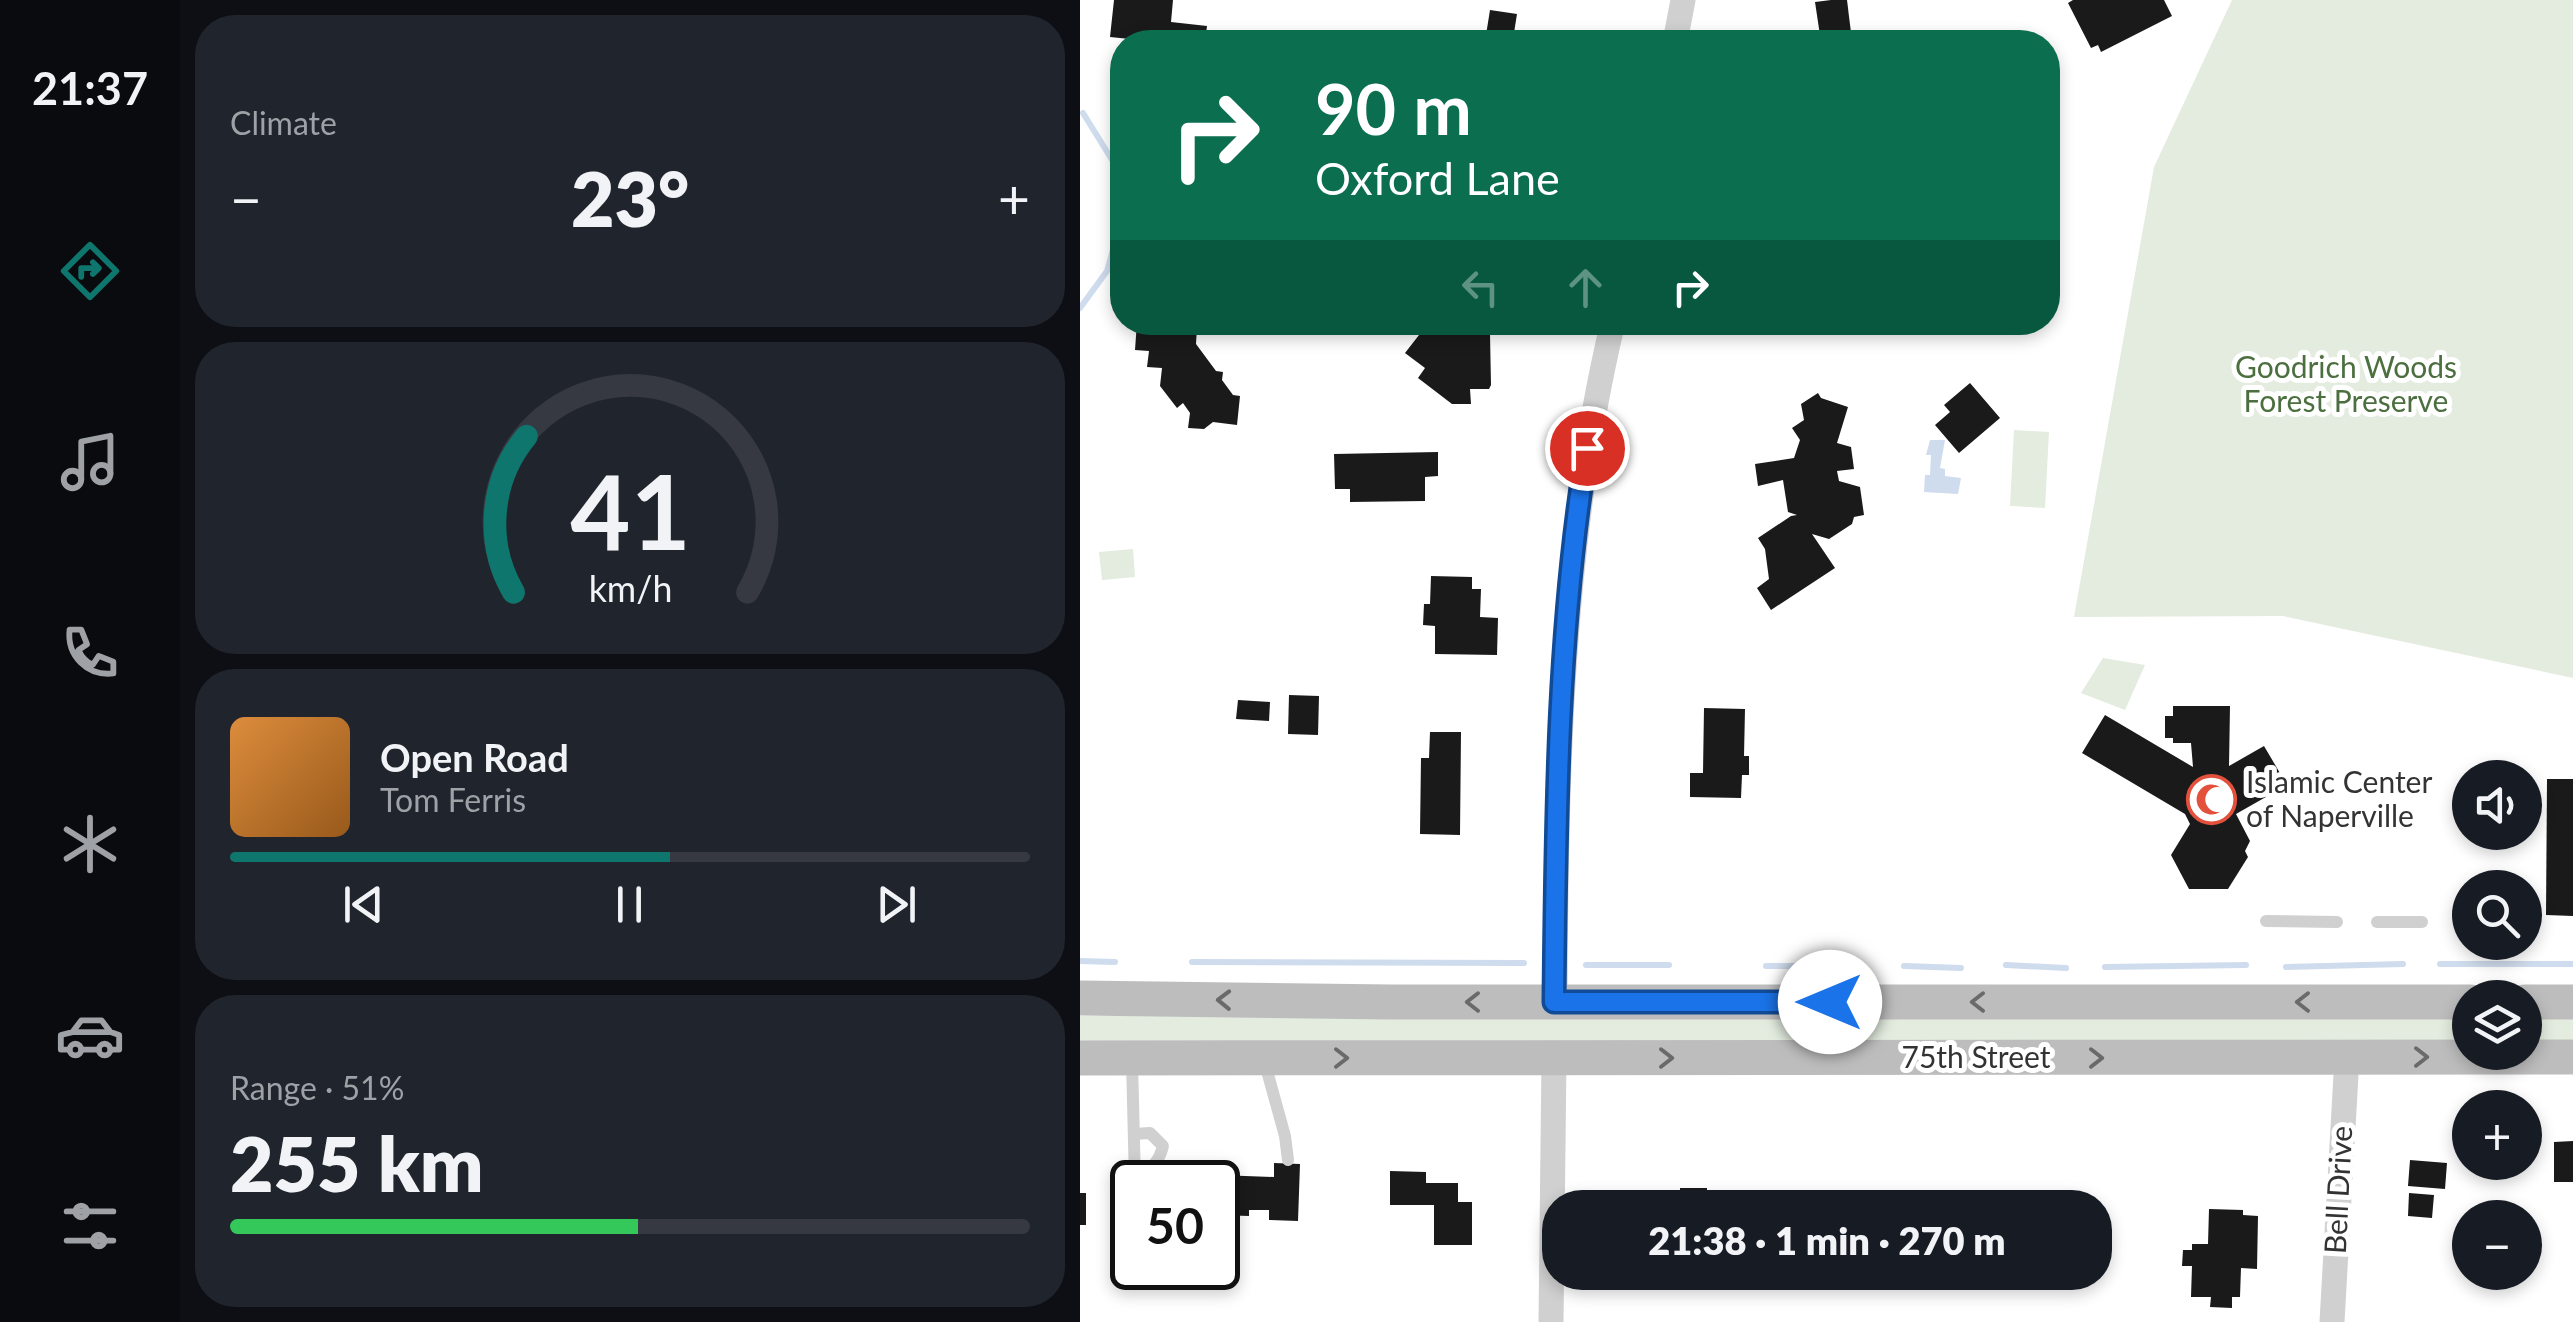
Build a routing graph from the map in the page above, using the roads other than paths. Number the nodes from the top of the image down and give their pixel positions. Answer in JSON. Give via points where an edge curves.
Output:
{"nodes":[{"id":1,"x":1683,"y":0,"type":"edge"},
{"id":2,"x":1677,"y":30,"type":"edge"},
{"id":3,"x":1610,"y":335,"type":"edge"},
{"id":4,"x":2266,"y":921,"type":"dead end"},
{"id":5,"x":2337,"y":922,"type":"dead end"},
{"id":6,"x":2377,"y":922,"type":"dead end"},
{"id":7,"x":2422,"y":922,"type":"dead end"},
{"id":8,"x":1080,"y":998,"type":"edge"},
{"id":9,"x":1554,"y":1002,"type":"junction"},
{"id":10,"x":2452,"y":1002,"type":"edge"},
{"id":11,"x":2542,"y":1002,"type":"edge"},
{"id":12,"x":2573,"y":1002,"type":"edge"},
{"id":13,"x":2347,"y":1057,"type":"junction"},
{"id":14,"x":2573,"y":1057,"type":"edge"},
{"id":15,"x":1080,"y":1058,"type":"edge"},
{"id":16,"x":1132,"y":1058,"type":"junction"},
{"id":17,"x":1264,"y":1058,"type":"junction"},
{"id":18,"x":1554,"y":1058,"type":"junction"},
{"id":19,"x":1134,"y":1134,"type":"junction"},
{"id":20,"x":1135,"y":1160,"type":"edge"},
{"id":21,"x":1158,"y":1160,"type":"edge"},
{"id":22,"x":1288,"y":1160,"type":"dead end"},
{"id":23,"x":1551,"y":1322,"type":"edge"},
{"id":24,"x":2332,"y":1322,"type":"edge"}],
"edges":[{"from":1,"to":2,"type":"street"},
{"from":3,"to":9,"type":"street","via":[[1573,559]]},
{"from":4,"to":5,"type":"lane"},
{"from":6,"to":7,"type":"lane"},
{"from":9,"to":8,"type":"main road","name":"75th Street","one_way":true},
{"from":10,"to":9,"type":"main road","name":"75th Street","one_way":true},
{"from":11,"to":12,"type":"main road"},
{"from":13,"to":14,"type":"main road","name":"75th Street","one_way":true},
{"from":18,"to":13,"type":"main road","name":"75th Street","one_way":true},
{"from":13,"to":24,"type":"street","name":"Bell Drive"},
{"from":15,"to":16,"type":"main road","name":"75th Street"},
{"from":16,"to":17,"type":"main road","name":"75th Street"},
{"from":16,"to":19,"type":"lane"},
{"from":17,"to":18,"type":"main road","name":"75th Street","one_way":true},
{"from":17,"to":22,"type":"lane"},
{"from":18,"to":23,"type":"street"},
{"from":19,"to":20,"type":"lane"},
{"from":19,"to":21,"type":"lane","via":[[1150,1132],[1163,1146]]}]}
